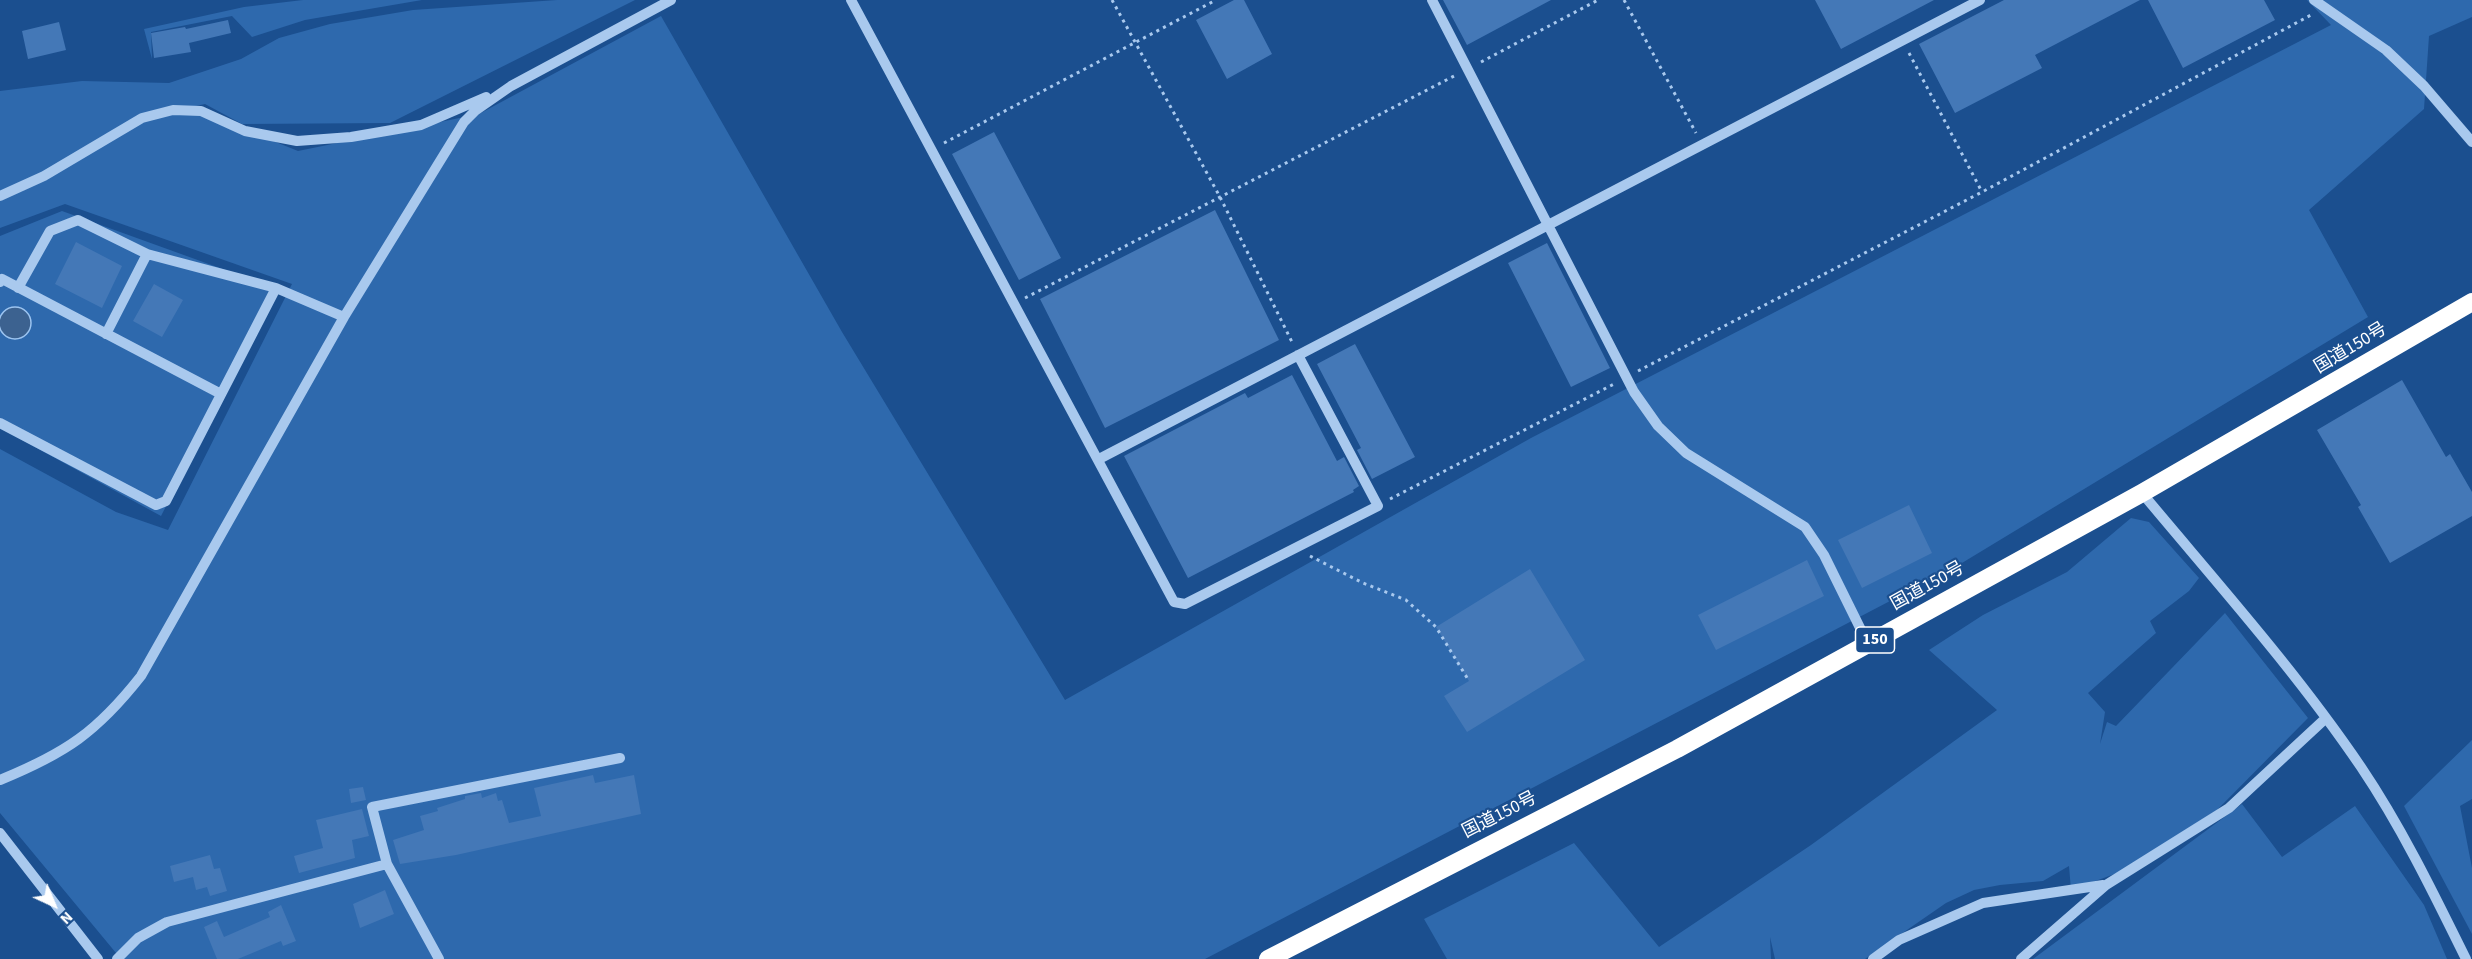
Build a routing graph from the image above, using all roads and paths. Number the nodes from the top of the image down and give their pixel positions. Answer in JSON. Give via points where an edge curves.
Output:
{"nodes":[{"id":1,"x":671,"y":0,"type":"edge"},
{"id":2,"x":851,"y":0,"type":"edge"},
{"id":3,"x":1112,"y":0,"type":"edge"},
{"id":4,"x":1216,"y":0,"type":"edge"},
{"id":5,"x":1432,"y":0,"type":"edge"},
{"id":6,"x":1598,"y":0,"type":"edge"},
{"id":7,"x":1624,"y":0,"type":"edge"},
{"id":8,"x":1980,"y":0,"type":"edge"},
{"id":9,"x":2314,"y":0,"type":"edge"},
{"id":10,"x":2326,"y":8,"type":"junction"},
{"id":11,"x":1902,"y":40,"type":"junction"},
{"id":12,"x":1136,"y":42,"type":"junction"},
{"id":13,"x":1469,"y":68,"type":"junction"},
{"id":14,"x":511,"y":86,"type":"junction"},
{"id":15,"x":2472,"y":142,"type":"edge"},
{"id":16,"x":1702,"y":144,"type":"junction"},
{"id":17,"x":932,"y":149,"type":"junction"},
{"id":18,"x":1982,"y":192,"type":"junction"},
{"id":19,"x":0,"y":196,"type":"edge"},
{"id":20,"x":1220,"y":197,"type":"junction"},
{"id":21,"x":1550,"y":224,"type":"junction"},
{"id":22,"x":147,"y":254,"type":"junction"},
{"id":23,"x":0,"y":282,"type":"edge"},
{"id":24,"x":18,"y":288,"type":"junction"},
{"id":25,"x":276,"y":288,"type":"junction"},
{"id":26,"x":2472,"y":302,"type":"edge"},
{"id":27,"x":1015,"y":303,"type":"junction"},
{"id":28,"x":344,"y":317,"type":"junction"},
{"id":29,"x":106,"y":334,"type":"junction"},
{"id":30,"x":1298,"y":355,"type":"junction"},
{"id":31,"x":1626,"y":377,"type":"junction"},
{"id":32,"x":221,"y":394,"type":"junction"},
{"id":33,"x":0,"y":423,"type":"edge"},
{"id":34,"x":1099,"y":459,"type":"junction"},
{"id":35,"x":2142,"y":493,"type":"junction"},
{"id":36,"x":1378,"y":506,"type":"junction"},
{"id":37,"x":1294,"y":548,"type":"junction"},
{"id":38,"x":1868,"y":644,"type":"junction"},
{"id":39,"x":1469,"y":681,"type":"dead end"},
{"id":40,"x":2326,"y":718,"type":"junction"},
{"id":41,"x":620,"y":758,"type":"dead end"},
{"id":42,"x":0,"y":780,"type":"edge"},
{"id":43,"x":0,"y":833,"type":"edge"},
{"id":44,"x":387,"y":864,"type":"junction"},
{"id":45,"x":2106,"y":885,"type":"junction"},
{"id":46,"x":98,"y":959,"type":"edge"},
{"id":47,"x":117,"y":959,"type":"edge"},
{"id":48,"x":439,"y":959,"type":"edge"},
{"id":49,"x":1268,"y":959,"type":"edge"},
{"id":50,"x":1873,"y":959,"type":"edge"},
{"id":51,"x":2021,"y":959,"type":"edge"},
{"id":52,"x":2466,"y":959,"type":"edge"}],
"edges":[{"from":1,"to":14,"type":"street"},
{"from":2,"to":17,"type":"street"},
{"from":3,"to":12,"type":"path"},
{"from":4,"to":12,"type":"path"},
{"from":5,"to":13,"type":"street"},
{"from":6,"to":13,"type":"path"},
{"from":7,"to":16,"type":"path"},
{"from":8,"to":11,"type":"street"},
{"from":9,"to":10,"type":"street"},
{"from":10,"to":15,"type":"street","via":[[2386,50],[2424,86]]},
{"from":10,"to":18,"type":"path"},
{"from":11,"to":16,"type":"street"},
{"from":11,"to":18,"type":"path"},
{"from":12,"to":17,"type":"path"},
{"from":12,"to":20,"type":"path"},
{"from":13,"to":20,"type":"path"},
{"from":13,"to":21,"type":"street"},
{"from":14,"to":19,"type":"street","via":[[421,125],[297,141],[245,131],[201,111],[173,110],[142,118],[54,170]]},
{"from":14,"to":28,"type":"street","via":[[464,122]]},
{"from":16,"to":21,"type":"street"},
{"from":17,"to":27,"type":"street"},
{"from":18,"to":31,"type":"path"},
{"from":20,"to":27,"type":"path"},
{"from":20,"to":30,"type":"path"},
{"from":21,"to":30,"type":"street"},
{"from":21,"to":31,"type":"street"},
{"from":22,"to":24,"type":"street","via":[[78,220],[50,231]]},
{"from":22,"to":25,"type":"street"},
{"from":22,"to":29,"type":"street"},
{"from":23,"to":24,"type":"street","via":[[2,279]]},
{"from":24,"to":29,"type":"street"},
{"from":25,"to":28,"type":"street"},
{"from":25,"to":32,"type":"street"},
{"from":26,"to":35,"type":"highway","name":"国道150号","number":"150"},
{"from":27,"to":34,"type":"street"},
{"from":28,"to":42,"type":"street","via":[[141,676],[113,711],[85,735],[40,764]]},
{"from":29,"to":32,"type":"street"},
{"from":30,"to":34,"type":"street"},
{"from":30,"to":36,"type":"street"},
{"from":31,"to":36,"type":"path"},
{"from":31,"to":38,"type":"street","via":[[1658,426],[1686,453],[1805,527],[1824,555]]},
{"from":32,"to":33,"type":"street","via":[[166,501],[156,506]]},
{"from":34,"to":37,"type":"street","via":[[1174,602],[1185,604]]},
{"from":35,"to":38,"type":"highway","name":"国道150号","number":"150"},
{"from":35,"to":40,"type":"street"},
{"from":36,"to":37,"type":"street"},
{"from":37,"to":39,"type":"path","via":[[1406,600],[1436,627]]},
{"from":38,"to":49,"type":"highway","name":"国道150号","number":"150","via":[[1677,749]]},
{"from":40,"to":45,"type":"street","via":[[2229,808]]},
{"from":40,"to":52,"type":"street","via":[[2361,766],[2416,857]]},
{"from":41,"to":44,"type":"street","via":[[372,807]]},
{"from":43,"to":46,"type":"street"},
{"from":44,"to":47,"type":"street","via":[[168,922],[138,938]]},
{"from":44,"to":48,"type":"street"},
{"from":45,"to":50,"type":"street","via":[[1983,903],[1899,940]]},
{"from":45,"to":51,"type":"street"}]}
